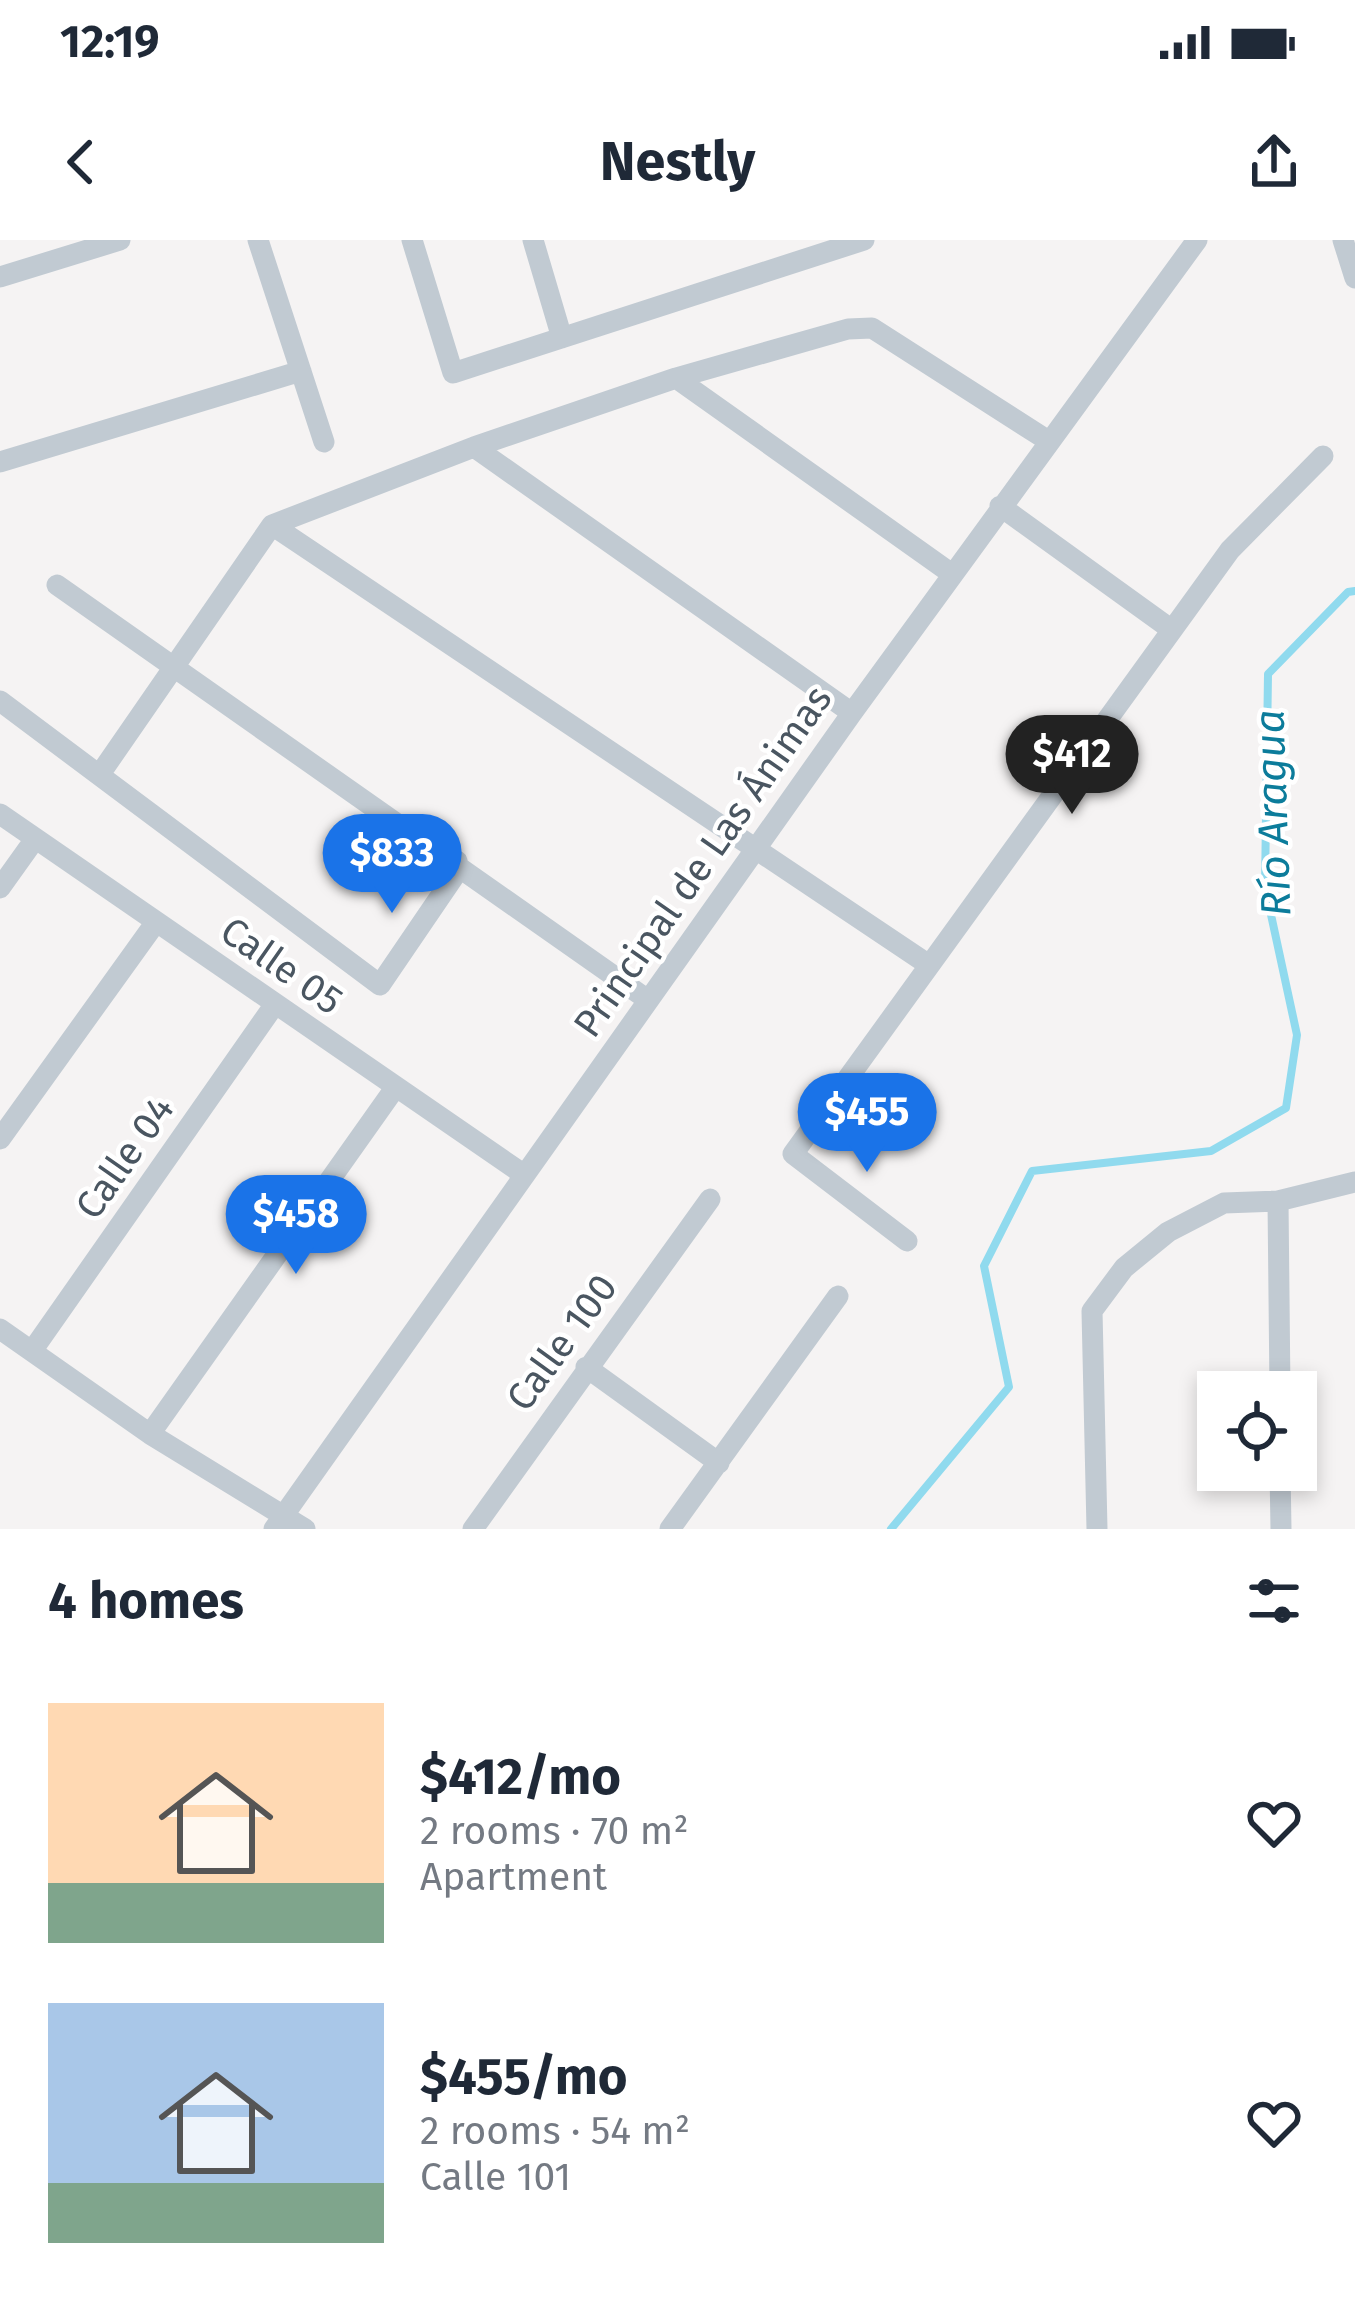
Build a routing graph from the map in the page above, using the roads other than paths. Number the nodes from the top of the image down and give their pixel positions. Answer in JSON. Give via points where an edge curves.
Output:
{"nodes":[{"id":1,"x":120,"y":240,"type":"edge"},
{"id":2,"x":258,"y":240,"type":"edge"},
{"id":3,"x":412,"y":240,"type":"edge"},
{"id":4,"x":533,"y":240,"type":"edge"},
{"id":5,"x":864,"y":240,"type":"edge"},
{"id":6,"x":1197,"y":240,"type":"edge"},
{"id":7,"x":1343,"y":240,"type":"edge"},
{"id":8,"x":0,"y":277,"type":"edge"},
{"id":9,"x":1355,"y":278,"type":"edge"},
{"id":10,"x":562,"y":338,"type":"junction"},
{"id":11,"x":301,"y":370,"type":"junction"},
{"id":12,"x":676,"y":378,"type":"junction"},
{"id":13,"x":1047,"y":440,"type":"junction"},
{"id":14,"x":324,"y":442,"type":"dead end"},
{"id":15,"x":474,"y":447,"type":"junction"},
{"id":16,"x":1322,"y":456,"type":"dead end"},
{"id":17,"x":0,"y":462,"type":"edge"},
{"id":18,"x":1000,"y":506,"type":"junction"},
{"id":19,"x":272,"y":525,"type":"junction"},
{"id":20,"x":952,"y":574,"type":"junction"},
{"id":21,"x":57,"y":585,"type":"dead end"},
{"id":22,"x":1172,"y":630,"type":"junction"},
{"id":23,"x":172,"y":665,"type":"junction"},
{"id":24,"x":0,"y":701,"type":"edge"},
{"id":25,"x":852,"y":713,"type":"junction"},
{"id":26,"x":100,"y":774,"type":"junction"},
{"id":27,"x":0,"y":814,"type":"edge"},
{"id":28,"x":35,"y":839,"type":"junction"},
{"id":29,"x":756,"y":849,"type":"junction"},
{"id":30,"x":457,"y":861,"type":"junction"},
{"id":31,"x":0,"y":888,"type":"edge"},
{"id":32,"x":155,"y":922,"type":"junction"},
{"id":33,"x":929,"y":965,"type":"junction"},
{"id":34,"x":648,"y":1000,"type":"junction"},
{"id":35,"x":275,"y":1004,"type":"junction"},
{"id":36,"x":395,"y":1088,"type":"junction"},
{"id":37,"x":0,"y":1139,"type":"edge"},
{"id":38,"x":523,"y":1174,"type":"junction"},
{"id":39,"x":1355,"y":1182,"type":"edge"},
{"id":40,"x":710,"y":1199,"type":"dead end"},
{"id":41,"x":1278,"y":1201,"type":"junction"},
{"id":42,"x":907,"y":1241,"type":"dead end"},
{"id":43,"x":838,"y":1296,"type":"dead end"},
{"id":44,"x":0,"y":1329,"type":"edge"},
{"id":45,"x":32,"y":1351,"type":"junction"},
{"id":46,"x":586,"y":1367,"type":"junction"},
{"id":47,"x":1280,"y":1371,"type":"edge"},
{"id":48,"x":150,"y":1434,"type":"junction"},
{"id":49,"x":719,"y":1463,"type":"junction"},
{"id":50,"x":1280,"y":1491,"type":"edge"},
{"id":51,"x":279,"y":1523,"type":"edge"},
{"id":52,"x":305,"y":1529,"type":"edge"},
{"id":53,"x":473,"y":1529,"type":"edge"},
{"id":54,"x":670,"y":1529,"type":"edge"},
{"id":55,"x":1097,"y":1529,"type":"edge"},
{"id":56,"x":1281,"y":1529,"type":"edge"}],
"edges":[{"from":1,"to":8,"type":"street"},
{"from":2,"to":11,"type":"street"},
{"from":3,"to":10,"type":"street","via":[[453,373]]},
{"from":4,"to":10,"type":"street"},
{"from":5,"to":10,"type":"street"},
{"from":6,"to":13,"type":"street","name":"Principal de Las Ánimas"},
{"from":7,"to":9,"type":"street"},
{"from":11,"to":14,"type":"street"},
{"from":11,"to":17,"type":"street"},
{"from":12,"to":13,"type":"street","via":[[872,328]]},
{"from":12,"to":15,"type":"street"},
{"from":12,"to":20,"type":"street"},
{"from":13,"to":18,"type":"street","name":"Principal de Las Ánimas"},
{"from":15,"to":19,"type":"street"},
{"from":15,"to":25,"type":"street"},
{"from":16,"to":22,"type":"street","via":[[1230,550]]},
{"from":18,"to":20,"type":"street","name":"Principal de Las Ánimas"},
{"from":18,"to":22,"type":"street"},
{"from":19,"to":23,"type":"street"},
{"from":19,"to":29,"type":"street"},
{"from":20,"to":25,"type":"street","name":"Principal de Las Ánimas"},
{"from":21,"to":23,"type":"street"},
{"from":22,"to":33,"type":"street"},
{"from":23,"to":26,"type":"street"},
{"from":23,"to":30,"type":"street"},
{"from":24,"to":26,"type":"street"},
{"from":25,"to":29,"type":"street","name":"Principal de Las Ánimas"},
{"from":26,"to":30,"type":"street","via":[[380,985]]},
{"from":27,"to":28,"type":"street","name":"Calle 05"},
{"from":28,"to":31,"type":"street"},
{"from":28,"to":32,"type":"street","name":"Calle 05"},
{"from":29,"to":33,"type":"street"},
{"from":29,"to":34,"type":"street","name":"Principal de Las Ánimas"},
{"from":30,"to":34,"type":"street"},
{"from":32,"to":35,"type":"street","name":"Calle 05"},
{"from":32,"to":37,"type":"street"},
{"from":33,"to":42,"type":"street","via":[[793,1154]]},
{"from":34,"to":38,"type":"street","name":"Principal de Las Ánimas"},
{"from":35,"to":36,"type":"street","name":"Calle 05"},
{"from":35,"to":45,"type":"street","name":"Calle 04"},
{"from":36,"to":38,"type":"street","name":"Calle 05"},
{"from":36,"to":48,"type":"street"},
{"from":38,"to":51,"type":"street","name":"Principal de Las Ánimas"},
{"from":39,"to":41,"type":"street"},
{"from":40,"to":46,"type":"street","name":"Calle 100"},
{"from":41,"to":47,"type":"street"},
{"from":41,"to":55,"type":"street","via":[[1224,1203],[1168,1232],[1124,1268],[1092,1311]]},
{"from":43,"to":49,"type":"street"},
{"from":44,"to":45,"type":"street"},
{"from":45,"to":48,"type":"street"},
{"from":46,"to":49,"type":"street"},
{"from":46,"to":53,"type":"street","name":"Calle 100"},
{"from":48,"to":51,"type":"street"},
{"from":49,"to":54,"type":"street"},
{"from":50,"to":56,"type":"street"},
{"from":51,"to":52,"type":"street"}]}
